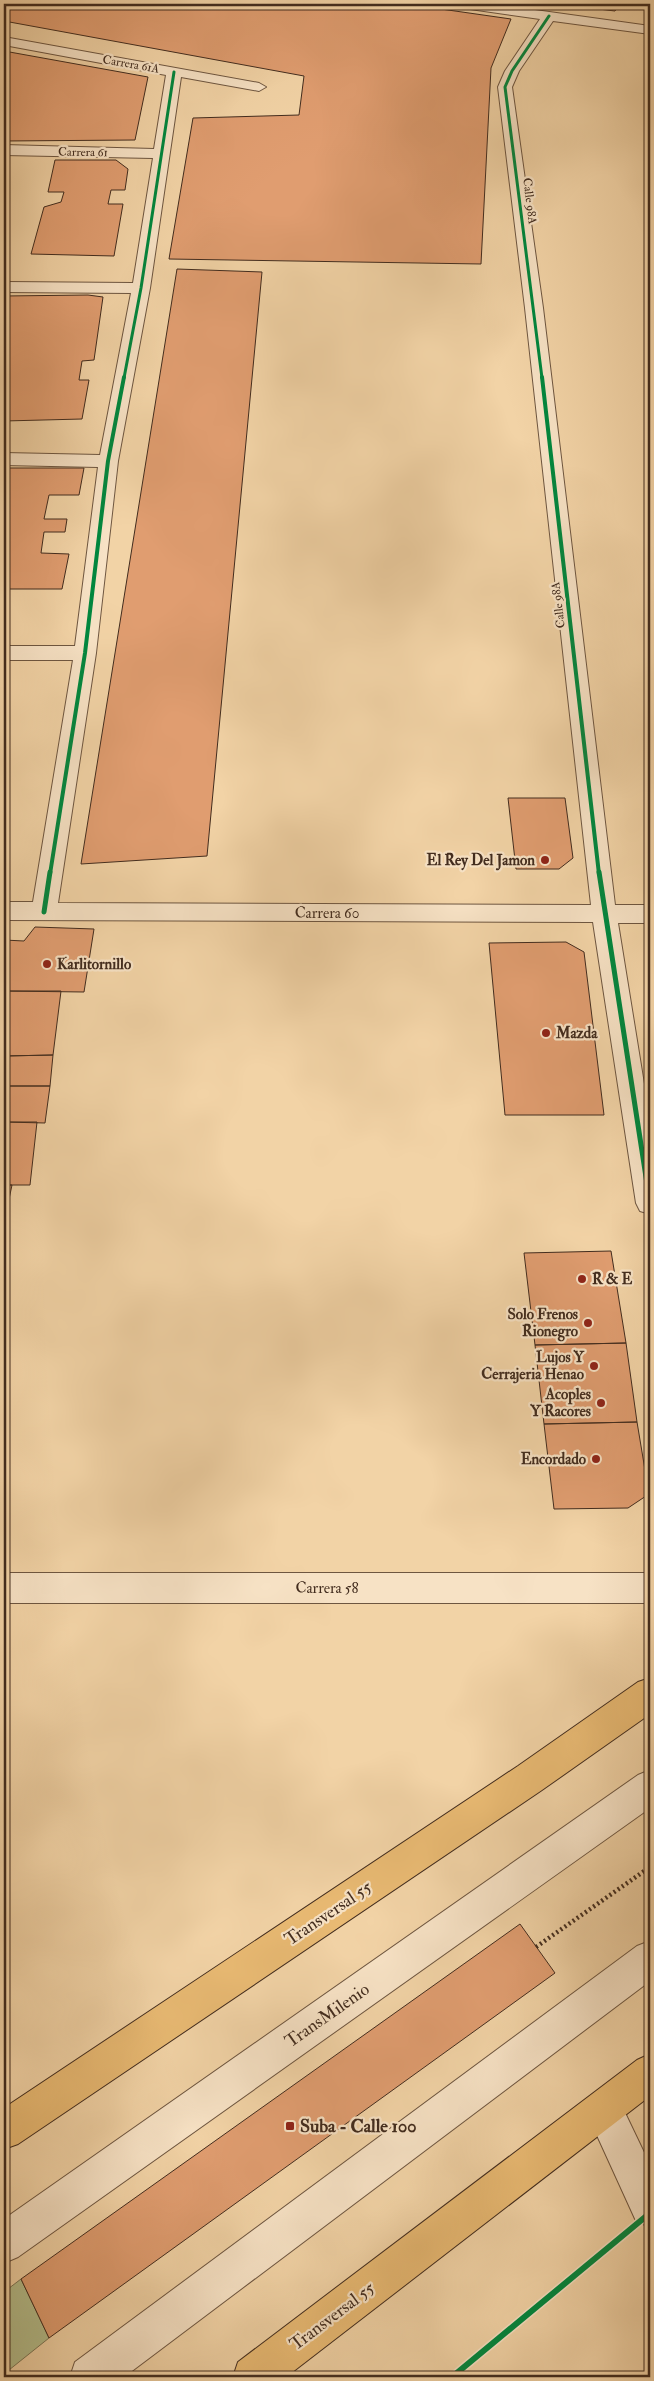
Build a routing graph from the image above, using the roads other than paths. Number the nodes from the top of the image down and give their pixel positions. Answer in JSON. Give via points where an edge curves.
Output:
{"nodes":[{"id":1,"x":463,"y":4,"type":"edge"},
{"id":2,"x":549,"y":16,"type":"junction"},
{"id":3,"x":650,"y":30,"type":"edge"},
{"id":4,"x":4,"y":41,"type":"edge"},
{"id":5,"x":174,"y":72,"type":"junction"},
{"id":6,"x":259,"y":87,"type":"dead end"},
{"id":7,"x":4,"y":150,"type":"edge"},
{"id":8,"x":161,"y":154,"type":"junction"},
{"id":9,"x":4,"y":287,"type":"edge"},
{"id":10,"x":141,"y":288,"type":"junction"},
{"id":11,"x":4,"y":459,"type":"edge"},
{"id":12,"x":108,"y":461,"type":"junction"},
{"id":13,"x":4,"y":653,"type":"edge"},
{"id":14,"x":85,"y":653,"type":"junction"},
{"id":15,"x":4,"y":911,"type":"edge"},
{"id":16,"x":44,"y":912,"type":"junction"},
{"id":17,"x":604,"y":914,"type":"junction"},
{"id":18,"x":650,"y":914,"type":"edge"},
{"id":19,"x":650,"y":1203,"type":"edge"},
{"id":20,"x":4,"y":1588,"type":"edge"},
{"id":21,"x":650,"y":1588,"type":"edge"},
{"id":22,"x":650,"y":1694,"type":"edge"},
{"id":23,"x":650,"y":1787,"type":"edge"},
{"id":24,"x":650,"y":1959,"type":"edge"},
{"id":25,"x":650,"y":2073,"type":"edge"},
{"id":26,"x":604,"y":2109,"type":"junction"},
{"id":27,"x":4,"y":2130,"type":"edge"},
{"id":28,"x":650,"y":2207,"type":"edge"},
{"id":29,"x":4,"y":2243,"type":"edge"},
{"id":30,"x":276,"y":2369,"type":"edge"},
{"id":31,"x":90,"y":2377,"type":"edge"}],
"edges":[{"from":1,"to":2,"type":"street"},
{"from":2,"to":3,"type":"street"},
{"from":2,"to":17,"type":"street","name":"Calle 98A","via":[[505,87]]},
{"from":4,"to":5,"type":"street","name":"Carrera 61A"},
{"from":5,"to":6,"type":"street","name":"Carrera 61A"},
{"from":5,"to":8,"type":"street"},
{"from":7,"to":8,"type":"street","name":"Carrera 61"},
{"from":8,"to":10,"type":"street"},
{"from":9,"to":10,"type":"street"},
{"from":10,"to":12,"type":"street"},
{"from":11,"to":12,"type":"street"},
{"from":12,"to":14,"type":"street"},
{"from":13,"to":14,"type":"street"},
{"from":14,"to":16,"type":"street"},
{"from":15,"to":16,"type":"street","name":"Carrera 60"},
{"from":16,"to":17,"type":"street","name":"Carrera 60"},
{"from":17,"to":18,"type":"street","name":"Carrera 60"},
{"from":17,"to":19,"type":"street","name":"Calle 98A"},
{"from":20,"to":21,"type":"street","name":"Carrera 58"},
{"from":22,"to":27,"type":"main road","name":"Transversal 55"},
{"from":23,"to":29,"type":"street","name":"TransMilenio"},
{"from":24,"to":31,"type":"street"},
{"from":25,"to":26,"type":"main road","name":"Transversal 55"},
{"from":26,"to":28,"type":"street"},
{"from":26,"to":30,"type":"main road","name":"Transversal 55"}]}
